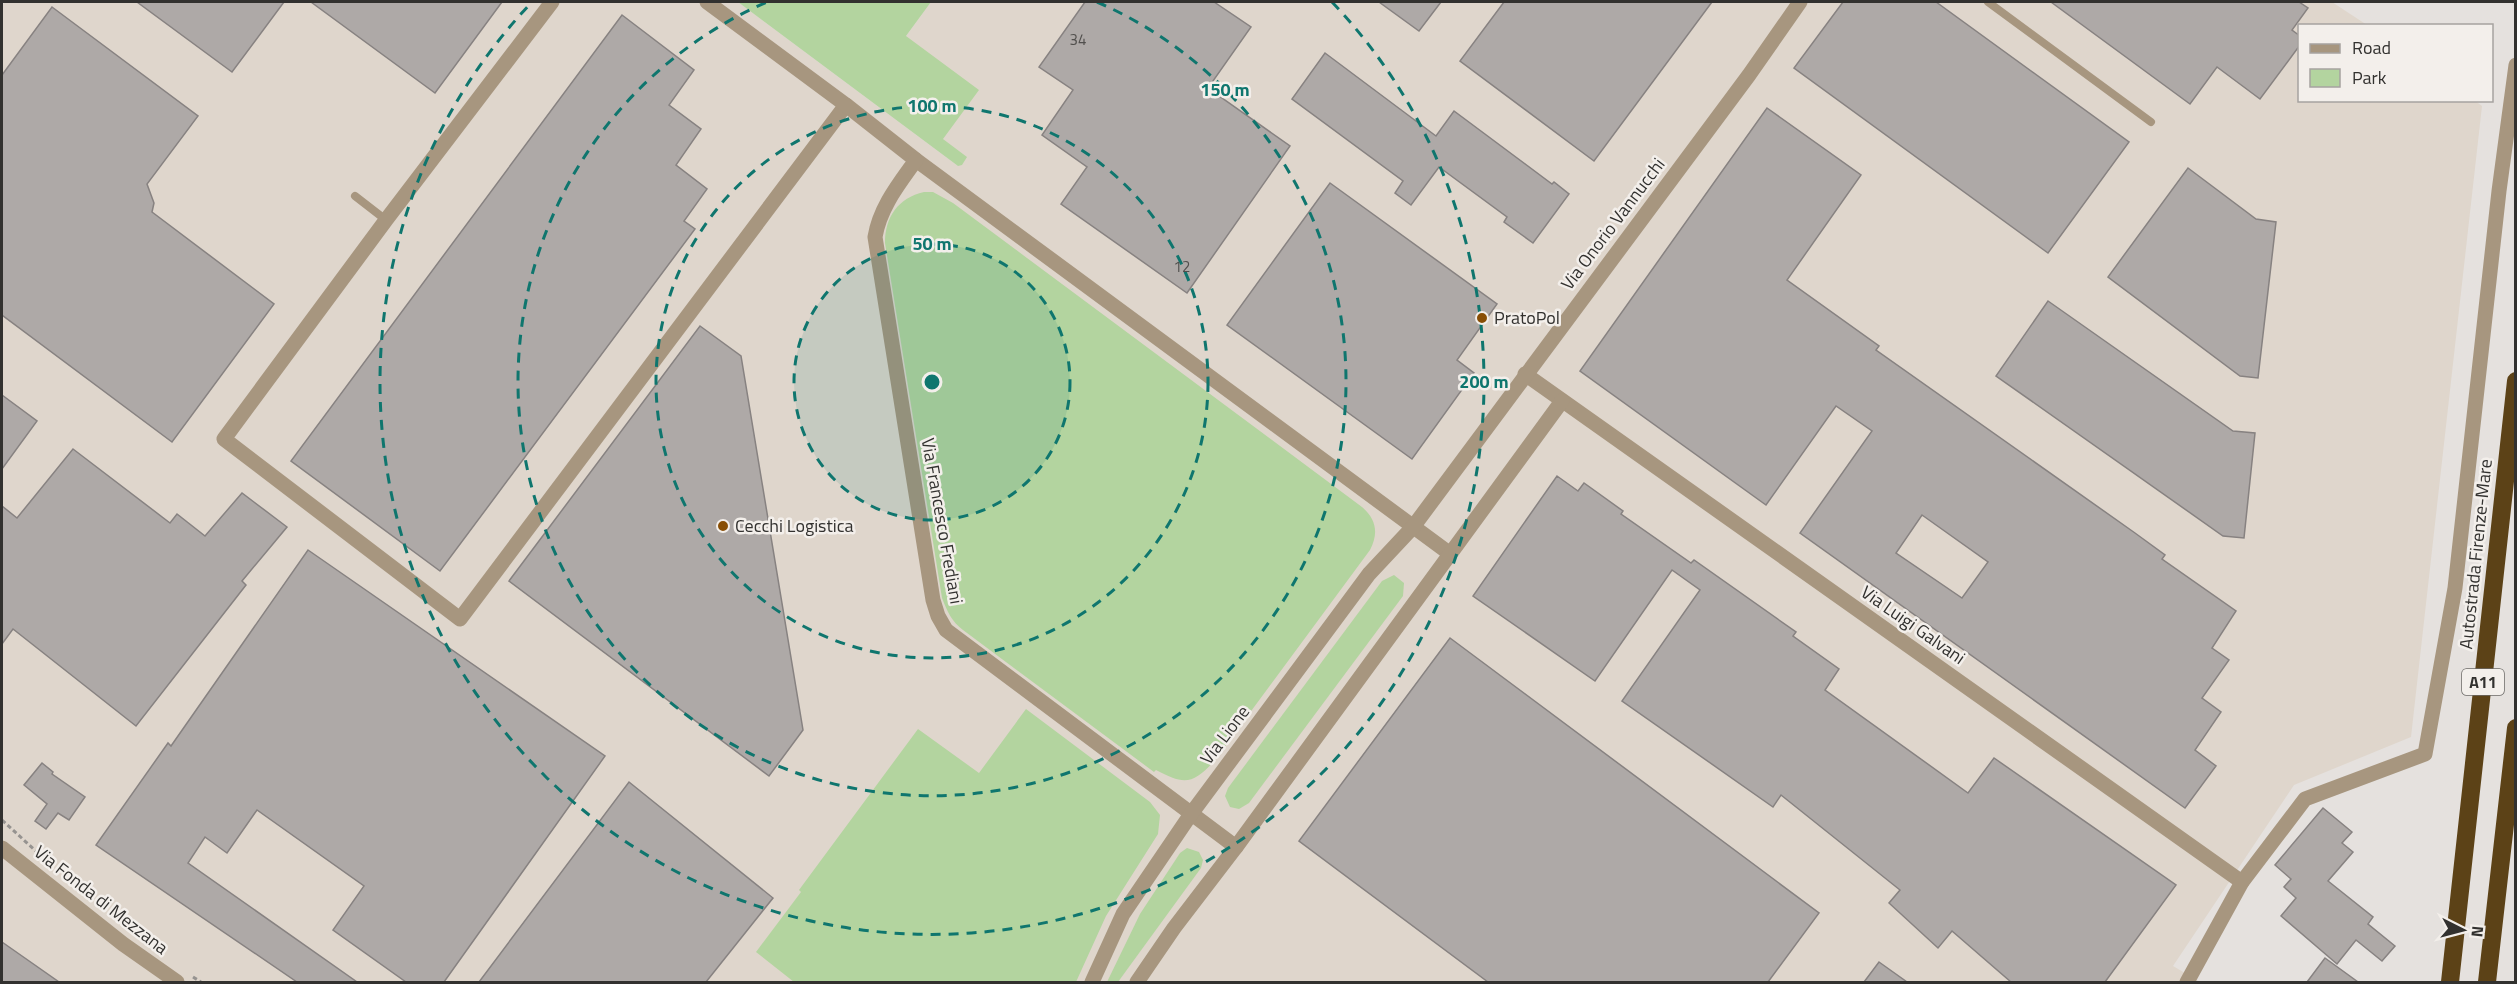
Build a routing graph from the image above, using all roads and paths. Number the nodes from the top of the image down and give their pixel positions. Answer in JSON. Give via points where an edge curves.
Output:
{"nodes":[{"id":1,"x":552,"y":2,"type":"edge"},
{"id":2,"x":707,"y":2,"type":"edge"},
{"id":3,"x":1800,"y":2,"type":"edge"},
{"id":4,"x":1988,"y":2,"type":"edge"},
{"id":5,"x":2516,"y":65,"type":"edge"},
{"id":6,"x":846,"y":105,"type":"junction"},
{"id":7,"x":2151,"y":122,"type":"dead end"},
{"id":8,"x":916,"y":160,"type":"junction"},
{"id":9,"x":355,"y":196,"type":"dead end"},
{"id":10,"x":386,"y":220,"type":"junction"},
{"id":11,"x":1525,"y":374,"type":"junction"},
{"id":12,"x":2516,"y":381,"type":"edge"},
{"id":13,"x":1562,"y":401,"type":"junction"},
{"id":14,"x":1413,"y":527,"type":"junction"},
{"id":15,"x":1449,"y":553,"type":"junction"},
{"id":16,"x":2516,"y":728,"type":"edge"},
{"id":17,"x":1191,"y":814,"type":"junction"},
{"id":18,"x":1236,"y":847,"type":"junction"},
{"id":19,"x":2,"y":848,"type":"edge"},
{"id":20,"x":2242,"y":882,"type":"junction"},
{"id":21,"x":177,"y":982,"type":"edge"},
{"id":22,"x":1092,"y":982,"type":"edge"},
{"id":23,"x":1137,"y":982,"type":"edge"},
{"id":24,"x":2187,"y":982,"type":"edge"},
{"id":25,"x":2450,"y":982,"type":"edge"},
{"id":26,"x":2487,"y":982,"type":"edge"}],
"edges":[{"from":1,"to":10,"type":"street"},
{"from":2,"to":6,"type":"street"},
{"from":3,"to":11,"type":"street","name":"Via Onorio Vannucchi"},
{"from":4,"to":7,"type":"lane"},
{"from":5,"to":20,"type":"street","via":[[2455,588],[2425,754],[2305,799]]},
{"from":6,"to":8,"type":"street"},
{"from":6,"to":10,"type":"street","via":[[460,619],[224,439]]},
{"from":8,"to":14,"type":"street"},
{"from":8,"to":17,"type":"street","name":"Via Francesco Frediani","via":[[887,202],[875,237],[938,616],[946,630]]},
{"from":9,"to":10,"type":"lane"},
{"from":11,"to":13,"type":"street","name":"Via Luigi Galvani"},
{"from":11,"to":14,"type":"street","name":"Via Onorio Vannucchi"},
{"from":12,"to":25,"type":"highway","name":"Autostrada Firenze-Mare","number":"A11"},
{"from":13,"to":15,"type":"street"},
{"from":13,"to":20,"type":"street","name":"Via Luigi Galvani"},
{"from":14,"to":15,"type":"street"},
{"from":14,"to":17,"type":"street","name":"Via Lione","via":[[1370,574]]},
{"from":15,"to":18,"type":"street"},
{"from":16,"to":26,"type":"highway"},
{"from":17,"to":18,"type":"street","name":"Via Francesco Frediani"},
{"from":17,"to":22,"type":"street","name":"Via Lione","via":[[1123,914]]},
{"from":18,"to":23,"type":"street"},
{"from":19,"to":21,"type":"street","name":"Via Fonda di Mezzana"},
{"from":20,"to":24,"type":"street"}]}
